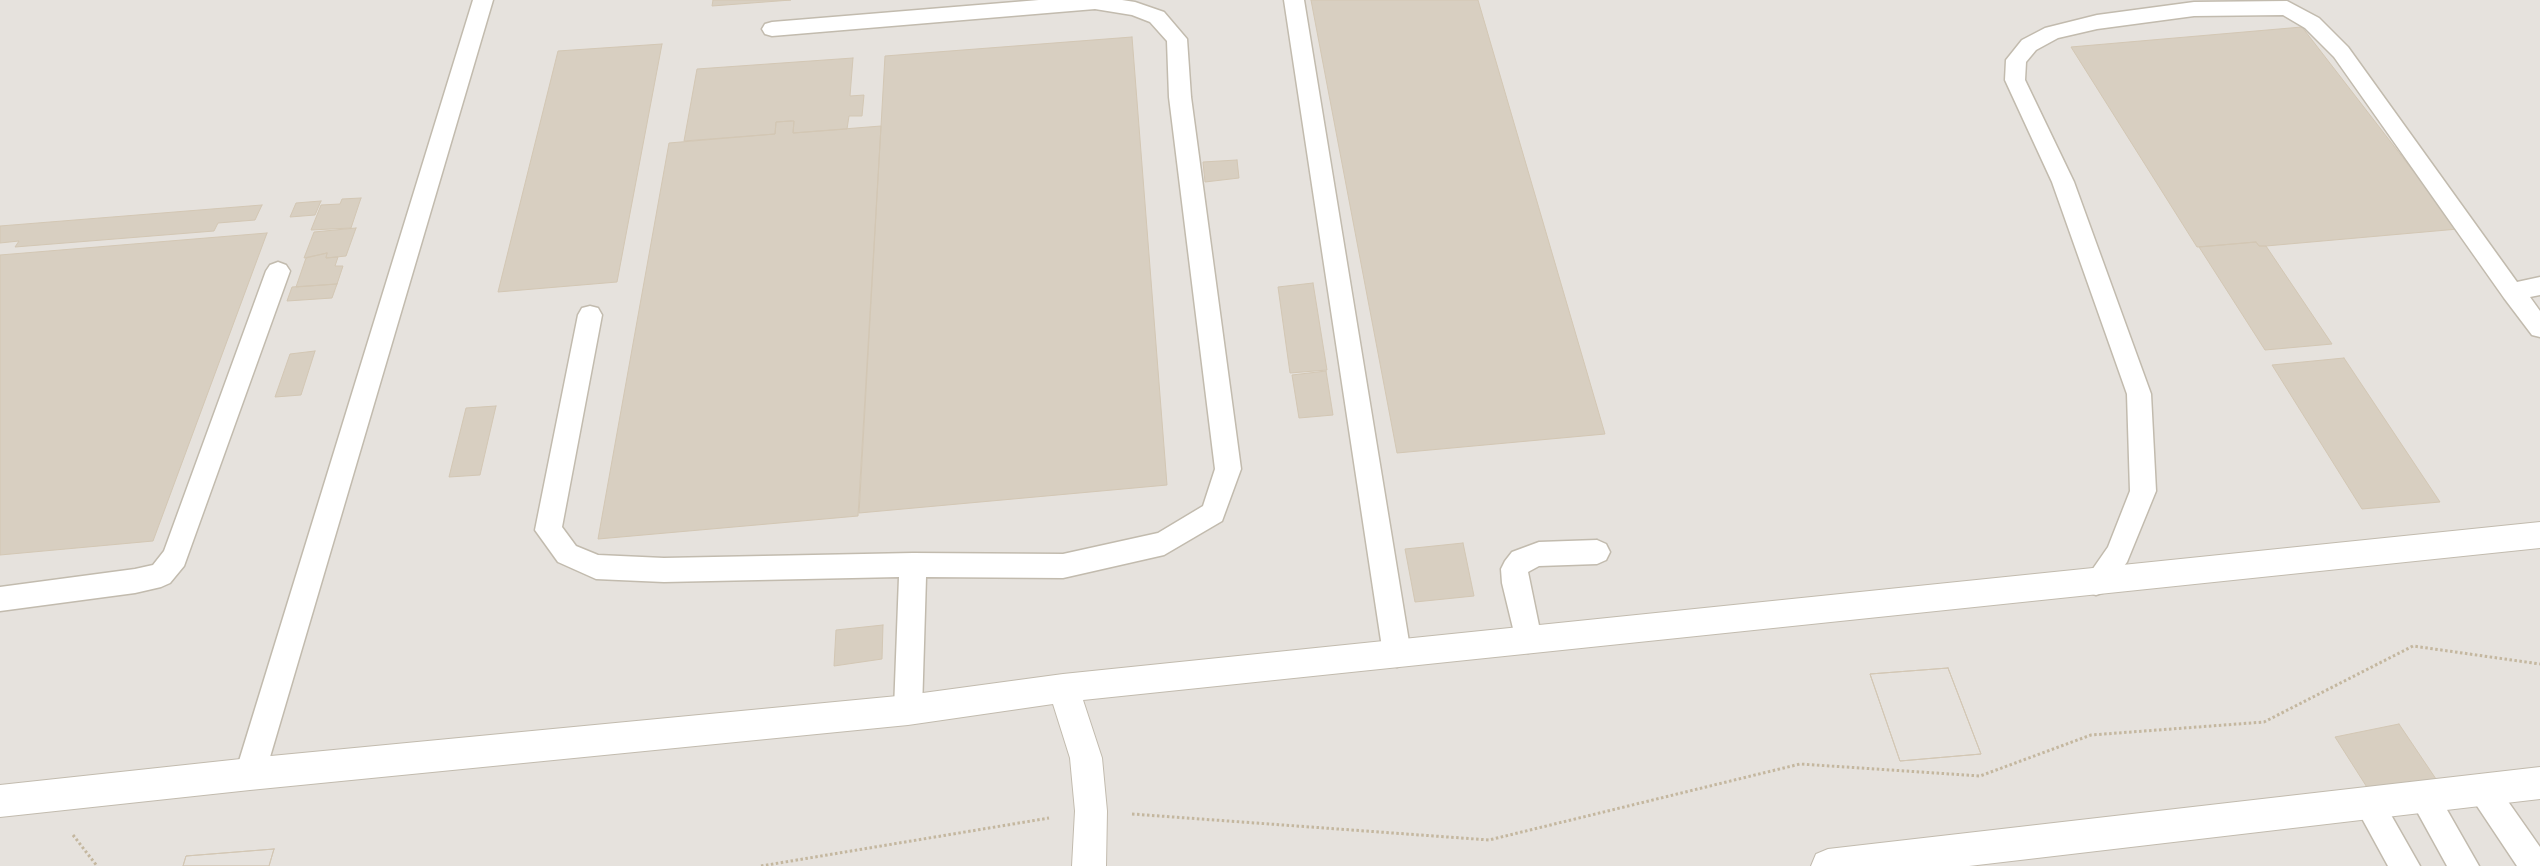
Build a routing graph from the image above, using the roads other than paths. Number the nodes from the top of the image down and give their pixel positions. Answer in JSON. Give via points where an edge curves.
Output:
{"nodes":[{"id":1,"x":483,"y":0,"type":"edge"},
{"id":2,"x":1294,"y":0,"type":"edge"},
{"id":3,"x":772,"y":29,"type":"dead end"},
{"id":4,"x":278,"y":271,"type":"dead end"},
{"id":5,"x":2540,"y":286,"type":"edge"},
{"id":6,"x":2512,"y":292,"type":"junction"},
{"id":7,"x":590,"y":315,"type":"dead end"},
{"id":8,"x":2540,"y":328,"type":"edge"},
{"id":9,"x":2540,"y":535,"type":"edge"},
{"id":10,"x":1597,"y":552,"type":"dead end"},
{"id":11,"x":913,"y":565,"type":"junction"},
{"id":12,"x":2096,"y":582,"type":"junction"},
{"id":13,"x":0,"y":599,"type":"edge"},
{"id":14,"x":1528,"y":640,"type":"junction"},
{"id":15,"x":1397,"y":654,"type":"junction"},
{"id":16,"x":1063,"y":688,"type":"junction"},
{"id":17,"x":908,"y":710,"type":"junction"},
{"id":18,"x":250,"y":774,"type":"junction"},
{"id":19,"x":2540,"y":783,"type":"edge"},
{"id":20,"x":2482,"y":790,"type":"junction"},
{"id":21,"x":2424,"y":796,"type":"junction"},
{"id":22,"x":0,"y":801,"type":"edge"},
{"id":23,"x":2368,"y":802,"type":"junction"},
{"id":24,"x":1841,"y":865,"type":"edge"},
{"id":25,"x":1089,"y":866,"type":"edge"},
{"id":26,"x":2405,"y":866,"type":"edge"},
{"id":27,"x":2464,"y":866,"type":"edge"},
{"id":28,"x":2535,"y":866,"type":"edge"}],
"edges":[{"from":1,"to":18,"type":"lane"},
{"from":2,"to":15,"type":"lane"},
{"from":3,"to":11,"type":"lane","via":[[1095,2],[1135,8],[1157,17],[1177,39],[1180,97],[1228,469],[1213,513],[1164,543],[1063,566]]},
{"from":4,"to":13,"type":"lane","via":[[175,558],[161,575]]},
{"from":5,"to":6,"type":"lane"},
{"from":6,"to":8,"type":"lane"},
{"from":6,"to":12,"type":"lane","via":[[2341,52],[2312,23],[2287,8],[2194,9],[2117,19],[2052,33],[2029,45],[2016,60],[2015,80],[2063,182],[2139,394],[2143,491],[2118,554]]},
{"from":7,"to":11,"type":"lane","via":[[548,530],[567,554],[596,567],[654,569]]},
{"from":9,"to":12,"type":"street"},
{"from":10,"to":14,"type":"lane","via":[[1539,554],[1522,560],[1514,569]]},
{"from":11,"to":17,"type":"lane"},
{"from":12,"to":14,"type":"street"},
{"from":14,"to":15,"type":"street"},
{"from":15,"to":16,"type":"street"},
{"from":16,"to":17,"type":"street"},
{"from":16,"to":25,"type":"street","via":[[1086,758],[1091,811]]},
{"from":17,"to":18,"type":"street"},
{"from":18,"to":22,"type":"street"},
{"from":19,"to":20,"type":"street"},
{"from":20,"to":21,"type":"street"},
{"from":20,"to":28,"type":"lane"},
{"from":21,"to":23,"type":"street"},
{"from":21,"to":27,"type":"lane"},
{"from":23,"to":24,"type":"street"},
{"from":23,"to":26,"type":"lane"}]}
